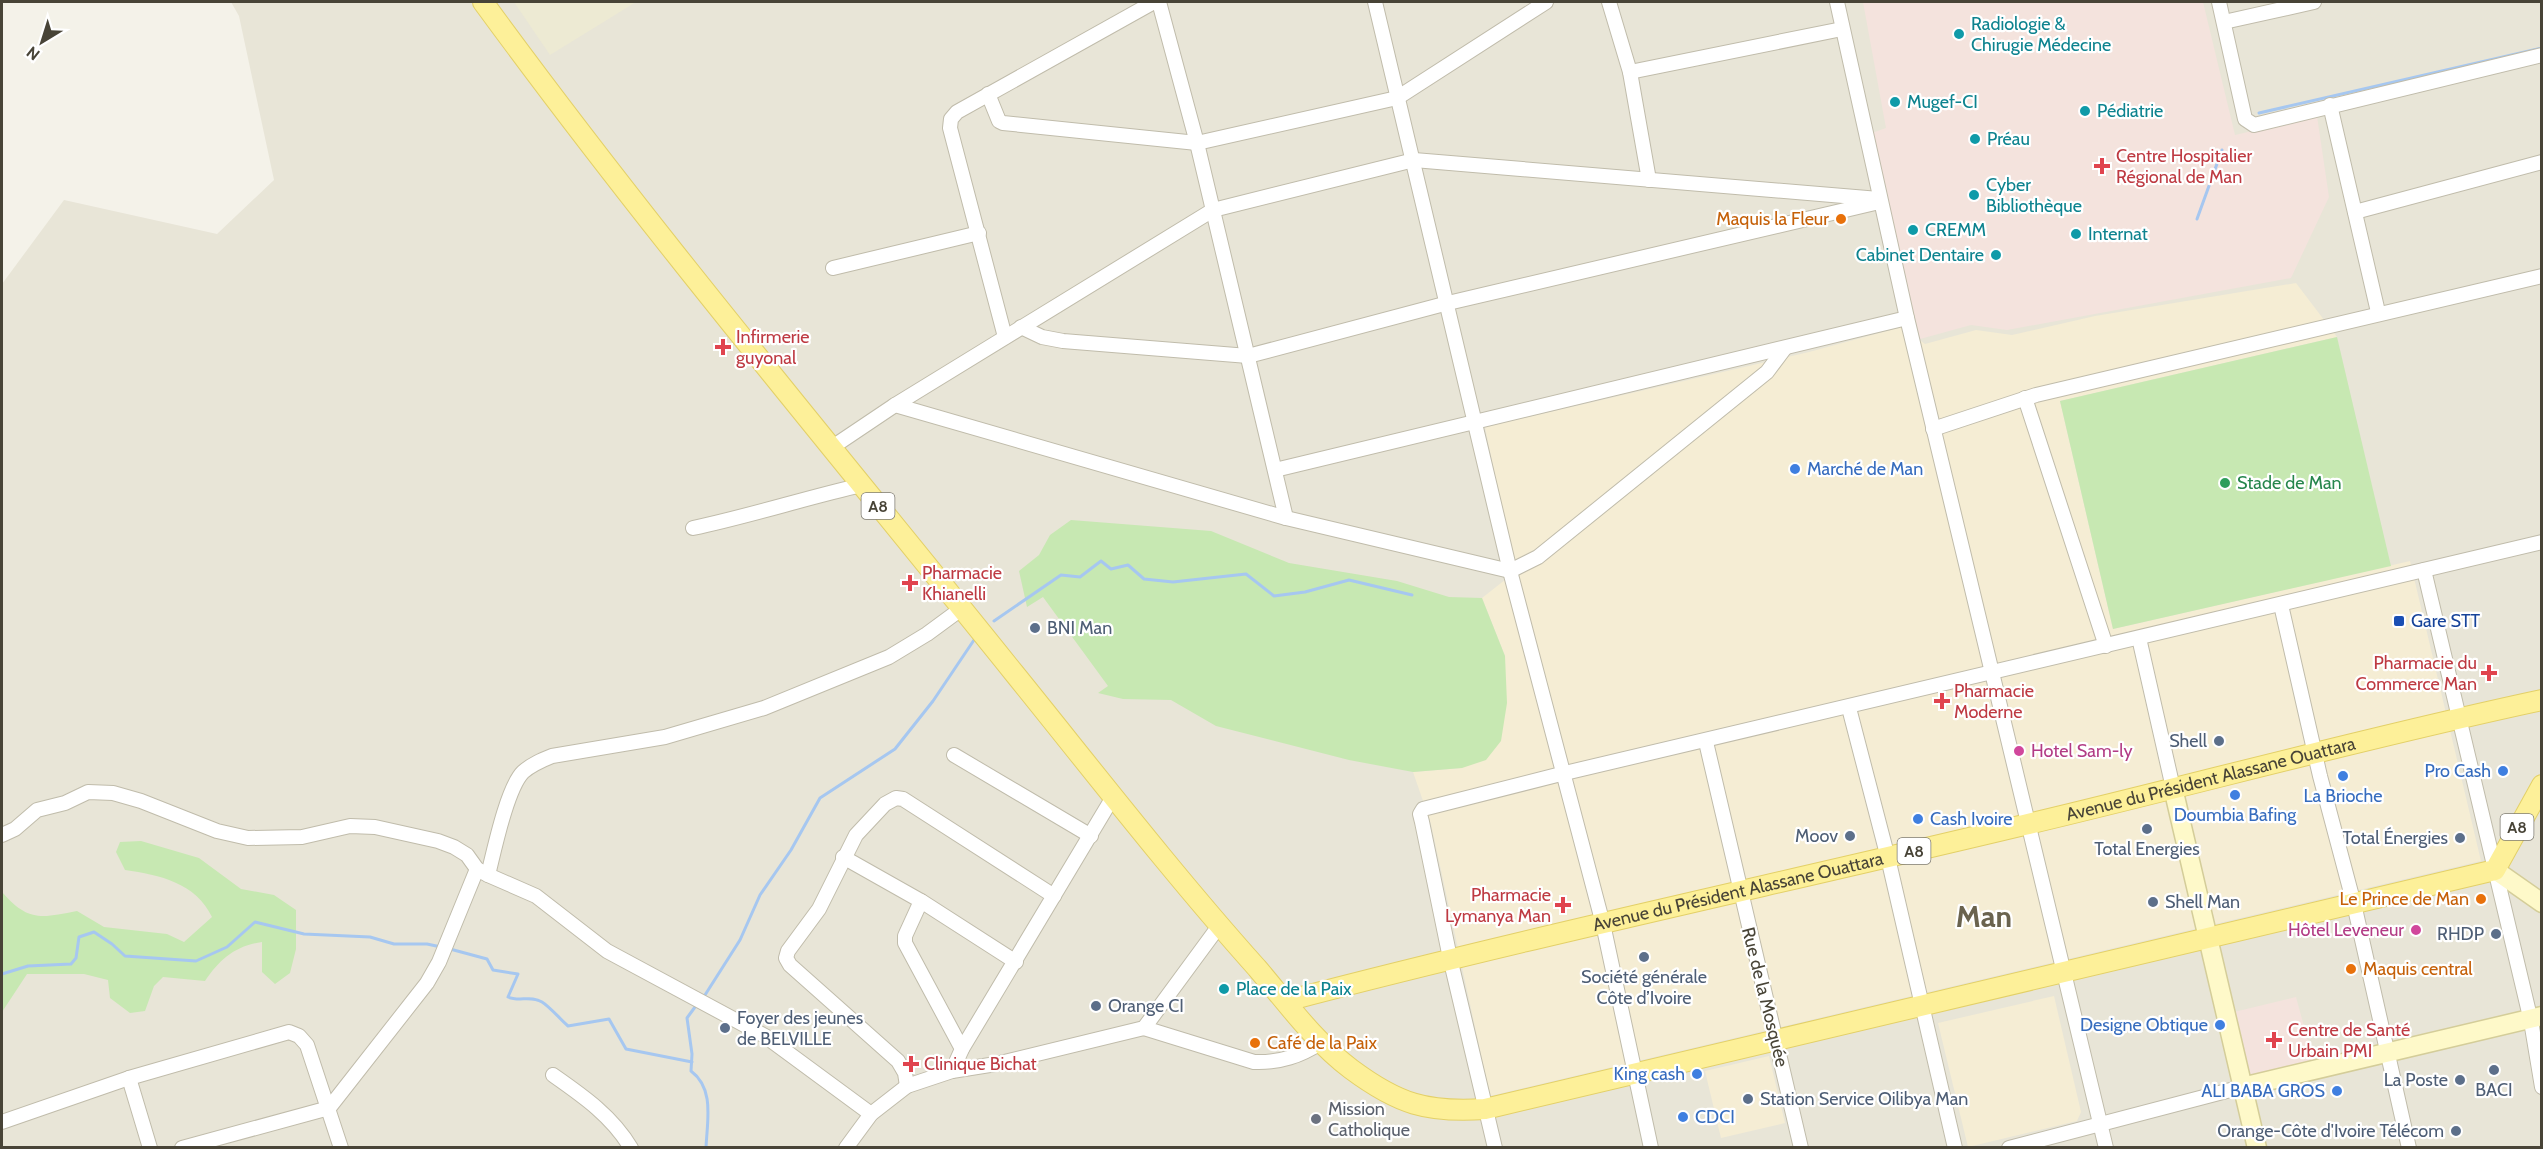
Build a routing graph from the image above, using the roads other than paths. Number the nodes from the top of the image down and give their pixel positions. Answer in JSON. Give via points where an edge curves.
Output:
{"nodes":[{"id":1,"x":483,"y":2,"type":"edge"},
{"id":2,"x":1154,"y":2,"type":"edge"},
{"id":3,"x":1160,"y":2,"type":"edge"},
{"id":4,"x":1375,"y":2,"type":"edge"},
{"id":5,"x":1546,"y":2,"type":"edge"},
{"id":6,"x":1609,"y":2,"type":"edge"},
{"id":7,"x":1837,"y":2,"type":"edge"},
{"id":8,"x":2219,"y":2,"type":"edge"},
{"id":9,"x":2314,"y":2,"type":"edge"},
{"id":10,"x":2224,"y":22,"type":"junction"},
{"id":11,"x":1842,"y":29,"type":"junction"},
{"id":12,"x":2541,"y":55,"type":"edge"},
{"id":13,"x":1630,"y":72,"type":"junction"},
{"id":14,"x":988,"y":94,"type":"junction"},
{"id":15,"x":1397,"y":98,"type":"junction"},
{"id":16,"x":2330,"y":105,"type":"junction"},
{"id":17,"x":1197,"y":143,"type":"junction"},
{"id":18,"x":1414,"y":159,"type":"junction"},
{"id":19,"x":2541,"y":162,"type":"edge"},
{"id":20,"x":1649,"y":180,"type":"junction"},
{"id":21,"x":1880,"y":201,"type":"junction"},
{"id":22,"x":1213,"y":210,"type":"junction"},
{"id":23,"x":2355,"y":212,"type":"junction"},
{"id":24,"x":979,"y":233,"type":"junction"},
{"id":25,"x":833,"y":268,"type":"dead end"},
{"id":26,"x":2541,"y":276,"type":"edge"},
{"id":27,"x":1448,"y":303,"type":"junction"},
{"id":28,"x":2378,"y":312,"type":"junction"},
{"id":29,"x":1907,"y":318,"type":"junction"},
{"id":30,"x":1021,"y":327,"type":"junction"},
{"id":31,"x":1005,"y":338,"type":"junction"},
{"id":32,"x":1785,"y":348,"type":"junction"},
{"id":33,"x":1248,"y":357,"type":"junction"},
{"id":34,"x":2025,"y":398,"type":"junction"},
{"id":35,"x":895,"y":405,"type":"junction"},
{"id":36,"x":1474,"y":423,"type":"junction"},
{"id":37,"x":1933,"y":429,"type":"junction"},
{"id":38,"x":831,"y":448,"type":"junction"},
{"id":39,"x":1275,"y":471,"type":"junction"},
{"id":40,"x":862,"y":485,"type":"junction"},
{"id":41,"x":1286,"y":518,"type":"junction"},
{"id":42,"x":693,"y":528,"type":"dead end"},
{"id":43,"x":2541,"y":542,"type":"edge"},
{"id":44,"x":2424,"y":570,"type":"junction"},
{"id":45,"x":1510,"y":571,"type":"junction"},
{"id":46,"x":2281,"y":605,"type":"junction"},
{"id":47,"x":961,"y":609,"type":"junction"},
{"id":48,"x":2139,"y":638,"type":"junction"},
{"id":49,"x":2106,"y":646,"type":"junction"},
{"id":50,"x":1992,"y":674,"type":"junction"},
{"id":51,"x":2541,"y":700,"type":"edge"},
{"id":52,"x":1849,"y":708,"type":"junction"},
{"id":53,"x":2459,"y":717,"type":"junction"},
{"id":54,"x":1706,"y":742,"type":"junction"},
{"id":55,"x":2314,"y":753,"type":"junction"},
{"id":56,"x":954,"y":755,"type":"dead end"},
{"id":57,"x":1565,"y":773,"type":"junction"},
{"id":58,"x":2541,"y":785,"type":"edge"},
{"id":59,"x":2173,"y":788,"type":"junction"},
{"id":60,"x":1113,"y":797,"type":"junction"},
{"id":61,"x":2028,"y":825,"type":"junction"},
{"id":62,"x":2,"y":835,"type":"edge"},
{"id":63,"x":1091,"y":836,"type":"junction"},
{"id":64,"x":843,"y":857,"type":"junction"},
{"id":65,"x":1888,"y":858,"type":"junction"},
{"id":66,"x":2495,"y":870,"type":"junction"},
{"id":67,"x":482,"y":872,"type":"junction"},
{"id":68,"x":1740,"y":893,"type":"junction"},
{"id":69,"x":1054,"y":896,"type":"junction"},
{"id":70,"x":921,"y":901,"type":"junction"},
{"id":71,"x":2541,"y":903,"type":"edge"},
{"id":72,"x":2354,"y":904,"type":"junction"},
{"id":73,"x":1603,"y":924,"type":"junction"},
{"id":74,"x":1219,"y":926,"type":"junction"},
{"id":75,"x":2208,"y":938,"type":"junction"},
{"id":76,"x":1450,"y":958,"type":"junction"},
{"id":77,"x":1016,"y":962,"type":"junction"},
{"id":78,"x":2063,"y":973,"type":"junction"},
{"id":79,"x":1286,"y":1001,"type":"junction"},
{"id":80,"x":1922,"y":1006,"type":"junction"},
{"id":81,"x":2536,"y":1018,"type":"edge"},
{"id":82,"x":1144,"y":1028,"type":"junction"},
{"id":83,"x":1776,"y":1041,"type":"junction"},
{"id":84,"x":1322,"y":1042,"type":"junction"},
{"id":85,"x":962,"y":1049,"type":"junction"},
{"id":86,"x":2388,"y":1053,"type":"junction"},
{"id":87,"x":952,"y":1071,"type":"junction"},
{"id":88,"x":1636,"y":1074,"type":"junction"},
{"id":89,"x":553,"y":1075,"type":"dead end"},
{"id":90,"x":129,"y":1078,"type":"junction"},
{"id":91,"x":907,"y":1086,"type":"junction"},
{"id":92,"x":2242,"y":1087,"type":"junction"},
{"id":93,"x":2541,"y":1087,"type":"edge"},
{"id":94,"x":329,"y":1108,"type":"junction"},
{"id":95,"x":1485,"y":1109,"type":"junction"},
{"id":96,"x":871,"y":1114,"type":"junction"},
{"id":97,"x":2,"y":1122,"type":"edge"},
{"id":98,"x":2100,"y":1126,"type":"junction"},
{"id":99,"x":150,"y":1148,"type":"edge"},
{"id":100,"x":182,"y":1148,"type":"edge"},
{"id":101,"x":341,"y":1148,"type":"edge"},
{"id":102,"x":631,"y":1148,"type":"edge"},
{"id":103,"x":846,"y":1148,"type":"edge"},
{"id":104,"x":1495,"y":1148,"type":"edge"},
{"id":105,"x":1651,"y":1148,"type":"edge"},
{"id":106,"x":1801,"y":1148,"type":"edge"},
{"id":107,"x":1955,"y":1148,"type":"edge"},
{"id":108,"x":2009,"y":1148,"type":"edge"},
{"id":109,"x":2106,"y":1148,"type":"edge"},
{"id":110,"x":2257,"y":1148,"type":"edge"},
{"id":111,"x":2409,"y":1148,"type":"edge"}],
"edges":[{"from":1,"to":38,"type":"main road","number":"A8","via":[[613,177]]},
{"from":2,"to":14,"type":"street"},
{"from":3,"to":17,"type":"street"},
{"from":4,"to":15,"type":"street"},
{"from":5,"to":15,"type":"street"},
{"from":6,"to":13,"type":"street"},
{"from":7,"to":11,"type":"street"},
{"from":8,"to":10,"type":"street"},
{"from":9,"to":10,"type":"street"},
{"from":10,"to":16,"type":"street","via":[[2249,124]]},
{"from":11,"to":13,"type":"street"},
{"from":11,"to":21,"type":"street"},
{"from":12,"to":16,"type":"street"},
{"from":13,"to":20,"type":"street"},
{"from":14,"to":17,"type":"street","via":[[1003,123]]},
{"from":14,"to":24,"type":"street","via":[[957,112],[950,128]]},
{"from":15,"to":17,"type":"street"},
{"from":15,"to":18,"type":"street"},
{"from":16,"to":23,"type":"street"},
{"from":17,"to":22,"type":"street"},
{"from":18,"to":20,"type":"street"},
{"from":18,"to":22,"type":"street"},
{"from":18,"to":27,"type":"street"},
{"from":19,"to":23,"type":"street"},
{"from":20,"to":21,"type":"street"},
{"from":21,"to":27,"type":"street"},
{"from":21,"to":29,"type":"street"},
{"from":22,"to":30,"type":"street"},
{"from":22,"to":33,"type":"street"},
{"from":23,"to":28,"type":"street"},
{"from":24,"to":25,"type":"street"},
{"from":24,"to":31,"type":"street"},
{"from":26,"to":28,"type":"street"},
{"from":27,"to":33,"type":"street"},
{"from":27,"to":36,"type":"street"},
{"from":28,"to":34,"type":"street"},
{"from":29,"to":32,"type":"street"},
{"from":29,"to":37,"type":"street"},
{"from":30,"to":31,"type":"street"},
{"from":30,"to":33,"type":"street","via":[[1063,341]]},
{"from":31,"to":35,"type":"street"},
{"from":32,"to":36,"type":"street"},
{"from":32,"to":45,"type":"street","via":[[1767,372],[1538,557]]},
{"from":33,"to":39,"type":"street"},
{"from":34,"to":37,"type":"street"},
{"from":34,"to":49,"type":"street"},
{"from":35,"to":38,"type":"street"},
{"from":35,"to":41,"type":"street"},
{"from":36,"to":39,"type":"street"},
{"from":36,"to":45,"type":"street"},
{"from":37,"to":50,"type":"street"},
{"from":38,"to":40,"type":"main road","number":"A8"},
{"from":39,"to":41,"type":"street"},
{"from":40,"to":42,"type":"street"},
{"from":40,"to":47,"type":"main road","number":"A8"},
{"from":41,"to":45,"type":"street"},
{"from":43,"to":44,"type":"street"},
{"from":44,"to":46,"type":"street"},
{"from":44,"to":53,"type":"street"},
{"from":45,"to":57,"type":"street"},
{"from":46,"to":48,"type":"street"},
{"from":46,"to":55,"type":"street"},
{"from":47,"to":60,"type":"main road","number":"A8"},
{"from":47,"to":67,"type":"street","via":[[889,657],[765,708],[664,737],[552,756],[536,763],[522,774]]},
{"from":48,"to":49,"type":"street"},
{"from":48,"to":59,"type":"street"},
{"from":49,"to":50,"type":"street"},
{"from":50,"to":52,"type":"street"},
{"from":50,"to":61,"type":"street"},
{"from":51,"to":53,"type":"main road","name":"Avenue du Président Alassane Ouattara","number":"A8"},
{"from":52,"to":54,"type":"street"},
{"from":52,"to":65,"type":"street"},
{"from":53,"to":55,"type":"main road","name":"Avenue du Président Alassane Ouattara","number":"A8"},
{"from":53,"to":66,"type":"street"},
{"from":54,"to":57,"type":"street"},
{"from":54,"to":68,"type":"street","name":"Rue de la Mosquée"},
{"from":55,"to":59,"type":"main road","name":"Avenue du Président Alassane Ouattara","number":"A8"},
{"from":55,"to":72,"type":"street"},
{"from":56,"to":63,"type":"street"},
{"from":57,"to":73,"type":"street"},
{"from":57,"to":76,"type":"street","via":[[1421,811]]},
{"from":58,"to":66,"type":"main road","number":"A8"},
{"from":59,"to":61,"type":"main road","name":"Avenue du Président Alassane Ouattara","number":"A8"},
{"from":59,"to":75,"type":"main road"},
{"from":60,"to":63,"type":"street"},
{"from":60,"to":74,"type":"main road","number":"A8"},
{"from":61,"to":65,"type":"main road","name":"Avenue du Président Alassane Ouattara","number":"A8"},
{"from":61,"to":78,"type":"street"},
{"from":62,"to":67,"type":"street","via":[[48,805],[65,803],[88,792],[113,793],[174,812],[217,831],[248,838],[302,837],[350,826],[375,827],[454,846]]},
{"from":63,"to":69,"type":"street"},
{"from":64,"to":69,"type":"street","via":[[856,835],[885,804],[903,799]]},
{"from":64,"to":70,"type":"street"},
{"from":64,"to":91,"type":"street","via":[[819,909],[786,958],[898,1061]]},
{"from":65,"to":68,"type":"main road","name":"Avenue du Président Alassane Ouattara","number":"A8"},
{"from":65,"to":80,"type":"street"},
{"from":66,"to":71,"type":"main road"},
{"from":66,"to":72,"type":"main road","number":"A8"},
{"from":66,"to":81,"type":"street"},
{"from":67,"to":94,"type":"street","via":[[439,962],[413,1002]]},
{"from":67,"to":96,"type":"street","via":[[536,896],[608,951],[765,1036]]},
{"from":68,"to":73,"type":"main road","name":"Avenue du Président Alassane Ouattara","number":"A8"},
{"from":68,"to":83,"type":"street","name":"Rue de la Mosquée"},
{"from":69,"to":77,"type":"street"},
{"from":70,"to":77,"type":"street"},
{"from":70,"to":85,"type":"street","via":[[905,943]]},
{"from":72,"to":75,"type":"main road","number":"A8"},
{"from":72,"to":86,"type":"street"},
{"from":73,"to":76,"type":"main road","name":"Avenue du Président Alassane Ouattara","number":"A8"},
{"from":73,"to":88,"type":"street"},
{"from":74,"to":79,"type":"main road","number":"A8"},
{"from":74,"to":82,"type":"street"},
{"from":75,"to":78,"type":"main road","number":"A8"},
{"from":75,"to":92,"type":"main road"},
{"from":76,"to":79,"type":"main road","name":"Avenue du Président Alassane Ouattara","number":"A8"},
{"from":76,"to":95,"type":"street"},
{"from":77,"to":85,"type":"street"},
{"from":78,"to":80,"type":"main road","number":"A8"},
{"from":78,"to":98,"type":"street"},
{"from":79,"to":84,"type":"main road","number":"A8"},
{"from":80,"to":83,"type":"main road","number":"A8"},
{"from":80,"to":107,"type":"street"},
{"from":81,"to":86,"type":"main road"},
{"from":81,"to":93,"type":"street"},
{"from":82,"to":84,"type":"street","via":[[1254,1062],[1272,1063],[1304,1054]]},
{"from":82,"to":87,"type":"street"},
{"from":83,"to":88,"type":"main road","number":"A8"},
{"from":83,"to":106,"type":"street","name":"Rue de la Mosquée"},
{"from":84,"to":95,"type":"main road","number":"A8","via":[[1349,1068],[1414,1105],[1446,1112]]},
{"from":85,"to":87,"type":"street"},
{"from":86,"to":92,"type":"main road"},
{"from":86,"to":111,"type":"street"},
{"from":87,"to":91,"type":"street"},
{"from":88,"to":95,"type":"main road","number":"A8"},
{"from":88,"to":105,"type":"street"},
{"from":89,"to":102,"type":"street","via":[[608,1118]]},
{"from":90,"to":94,"type":"street","via":[[289,1032],[308,1045]]},
{"from":90,"to":97,"type":"street"},
{"from":90,"to":99,"type":"street"},
{"from":91,"to":96,"type":"street"},
{"from":92,"to":98,"type":"street"},
{"from":92,"to":110,"type":"main road"},
{"from":94,"to":100,"type":"street"},
{"from":94,"to":101,"type":"street"},
{"from":95,"to":104,"type":"street"},
{"from":96,"to":103,"type":"street"},
{"from":98,"to":108,"type":"street"},
{"from":98,"to":109,"type":"street"}]}
